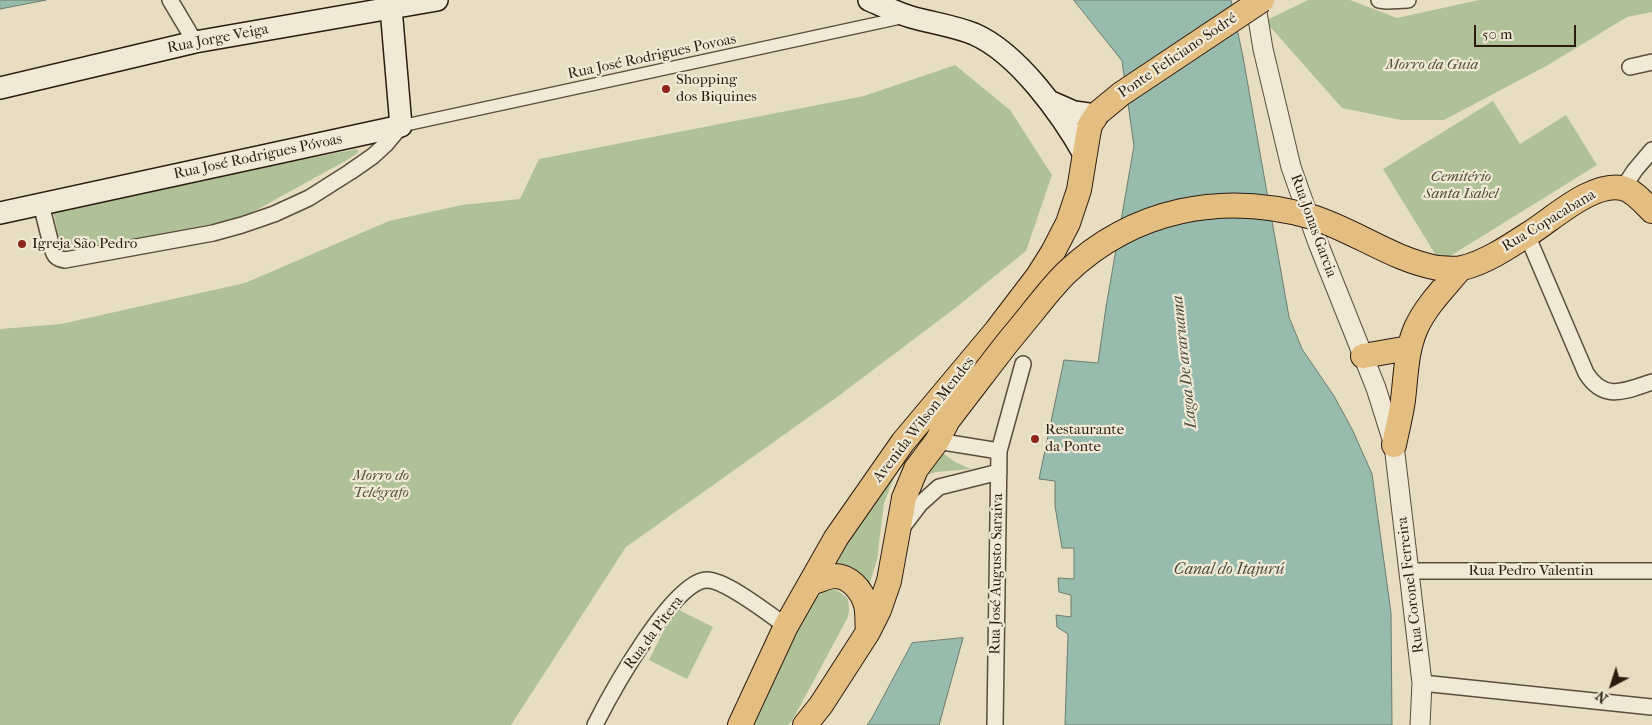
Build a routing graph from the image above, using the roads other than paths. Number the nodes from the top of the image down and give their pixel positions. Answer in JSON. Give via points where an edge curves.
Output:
{"nodes":[{"id":1,"x":170,"y":0,"type":"edge"},
{"id":2,"x":437,"y":0,"type":"edge"},
{"id":3,"x":869,"y":0,"type":"edge"},
{"id":4,"x":1255,"y":0,"type":"edge"},
{"id":5,"x":1262,"y":0,"type":"edge"},
{"id":6,"x":1379,"y":0,"type":"edge"},
{"id":7,"x":1408,"y":0,"type":"edge"},
{"id":8,"x":390,"y":8,"type":"junction"},
{"id":9,"x":909,"y":16,"type":"junction"},
{"id":10,"x":195,"y":42,"type":"junction"},
{"id":11,"x":1652,"y":62,"type":"edge"},
{"id":12,"x":1630,"y":67,"type":"dead end"},
{"id":13,"x":0,"y":88,"type":"edge"},
{"id":14,"x":1047,"y":100,"type":"junction"},
{"id":15,"x":1097,"y":114,"type":"junction"},
{"id":16,"x":401,"y":126,"type":"junction"},
{"id":17,"x":1652,"y":150,"type":"edge"},
{"id":18,"x":1085,"y":156,"type":"junction"},
{"id":19,"x":1623,"y":188,"type":"junction"},
{"id":20,"x":41,"y":204,"type":"junction"},
{"id":21,"x":1652,"y":211,"type":"edge"},
{"id":22,"x":0,"y":212,"type":"edge"},
{"id":23,"x":1527,"y":235,"type":"junction"},
{"id":24,"x":1449,"y":268,"type":"junction"},
{"id":25,"x":1409,"y":348,"type":"junction"},
{"id":26,"x":1363,"y":356,"type":"junction"},
{"id":27,"x":1023,"y":364,"type":"dead end"},
{"id":28,"x":1652,"y":382,"type":"edge"},
{"id":29,"x":937,"y":441,"type":"junction"},
{"id":30,"x":903,"y":442,"type":"junction"},
{"id":31,"x":1394,"y":446,"type":"junction"},
{"id":32,"x":999,"y":451,"type":"junction"},
{"id":33,"x":999,"y":472,"type":"junction"},
{"id":34,"x":898,"y":532,"type":"junction"},
{"id":35,"x":1410,"y":571,"type":"junction"},
{"id":36,"x":1652,"y":571,"type":"edge"},
{"id":37,"x":811,"y":583,"type":"junction"},
{"id":38,"x":786,"y":626,"type":"junction"},
{"id":39,"x":868,"y":632,"type":"junction"},
{"id":40,"x":1422,"y":682,"type":"junction"},
{"id":41,"x":1652,"y":707,"type":"edge"},
{"id":42,"x":595,"y":725,"type":"edge"},
{"id":43,"x":740,"y":725,"type":"edge"},
{"id":44,"x":805,"y":725,"type":"edge"},
{"id":45,"x":995,"y":725,"type":"edge"},
{"id":46,"x":1420,"y":725,"type":"edge"}],
"edges":[{"from":1,"to":10,"type":"street"},
{"from":2,"to":8,"type":"main road","name":"Rua Jorge Veiga"},
{"from":3,"to":9,"type":"main road"},
{"from":4,"to":26,"type":"street","name":"Rua Jonas Garcia","via":[[1263,49],[1291,167]]},
{"from":5,"to":15,"type":"main road","name":"Ponte Feliciano Sodré","bridge":true,"via":[[1121,94]]},
{"from":6,"to":7,"type":"street"},
{"from":8,"to":10,"type":"main road","name":"Rua Jorge Veiga"},
{"from":8,"to":16,"type":"main road"},
{"from":9,"to":14,"type":"main road","via":[[960,29],[989,42],[1015,64]]},
{"from":9,"to":16,"type":"street","name":"Rua José Rodrigues Povoas"},
{"from":10,"to":13,"type":"main road","name":"Rua Jorge Veiga"},
{"from":11,"to":12,"type":"street"},
{"from":14,"to":15,"type":"main road","via":[[1074,112]]},
{"from":14,"to":18,"type":"main road"},
{"from":15,"to":18,"type":"main road","name":"Avenida Wilson Mendes","via":[[1090,125]]},
{"from":16,"to":20,"type":"main road","name":"Rua José Rodrigues Póvoas"},
{"from":16,"to":20,"type":"street","via":[[373,156],[309,198],[274,214],[213,232],[65,260],[54,255]]},
{"from":17,"to":19,"type":"street"},
{"from":18,"to":30,"type":"main road","name":"Avenida Wilson Mendes","via":[[1079,190],[1068,223],[1038,276]]},
{"from":19,"to":21,"type":"main road"},
{"from":19,"to":23,"type":"main road","name":"Rua Copacabana","via":[[1587,195]]},
{"from":20,"to":22,"type":"main road","name":"Rua José Rodrigues Póvoas"},
{"from":23,"to":24,"type":"main road","name":"Rua Copacabana","via":[[1495,254]]},
{"from":23,"to":28,"type":"street","via":[[1591,382],[1598,388],[1613,392]]},
{"from":24,"to":25,"type":"main road","via":[[1416,328]]},
{"from":24,"to":29,"type":"main road","name":"Avenida Wilson Mendes","bridge":true,"via":[[1412,262],[1336,226],[1277,209],[1228,204],[1174,212],[1133,226],[1104,242],[1066,273],[984,373],[948,420]]},
{"from":25,"to":26,"type":"main road"},
{"from":25,"to":31,"type":"main road"},
{"from":26,"to":31,"type":"street","name":"Rua Jonas Garcia"},
{"from":27,"to":32,"type":"street","name":"Rua José Augusto Saraiva"},
{"from":29,"to":30,"type":"main road"},
{"from":29,"to":32,"type":"street"},
{"from":29,"to":34,"type":"main road","name":"Avenida Wilson Mendes","via":[[909,484]]},
{"from":30,"to":37,"type":"main road","name":"Avenida Wilson Mendes","via":[[836,538]]},
{"from":31,"to":35,"type":"street","name":"Rua Coronel Ferreira"},
{"from":32,"to":33,"type":"street","name":"Rua José Augusto Saraiva"},
{"from":33,"to":34,"type":"street","via":[[939,487],[920,504]]},
{"from":33,"to":45,"type":"street","name":"Rua José Augusto Saraiva"},
{"from":34,"to":39,"type":"main road","name":"Avenida Wilson Mendes","via":[[884,597]]},
{"from":35,"to":36,"type":"street","name":"Rua Pedro Valentin"},
{"from":35,"to":40,"type":"street","name":"Rua Coronel Ferreira"},
{"from":37,"to":38,"type":"main road","name":"Avenida Wilson Mendes"},
{"from":37,"to":39,"type":"main road","via":[[832,576],[852,582],[866,606]]},
{"from":38,"to":42,"type":"street","name":"Rua da Pitera","via":[[719,583],[698,582],[682,594],[645,640]]},
{"from":38,"to":43,"type":"main road","name":"Avenida Wilson Mendes"},
{"from":39,"to":44,"type":"main road","name":"Avenida Wilson Mendes"},
{"from":40,"to":41,"type":"street"},
{"from":40,"to":46,"type":"street","name":"Rua Coronel Ferreira"}]}
